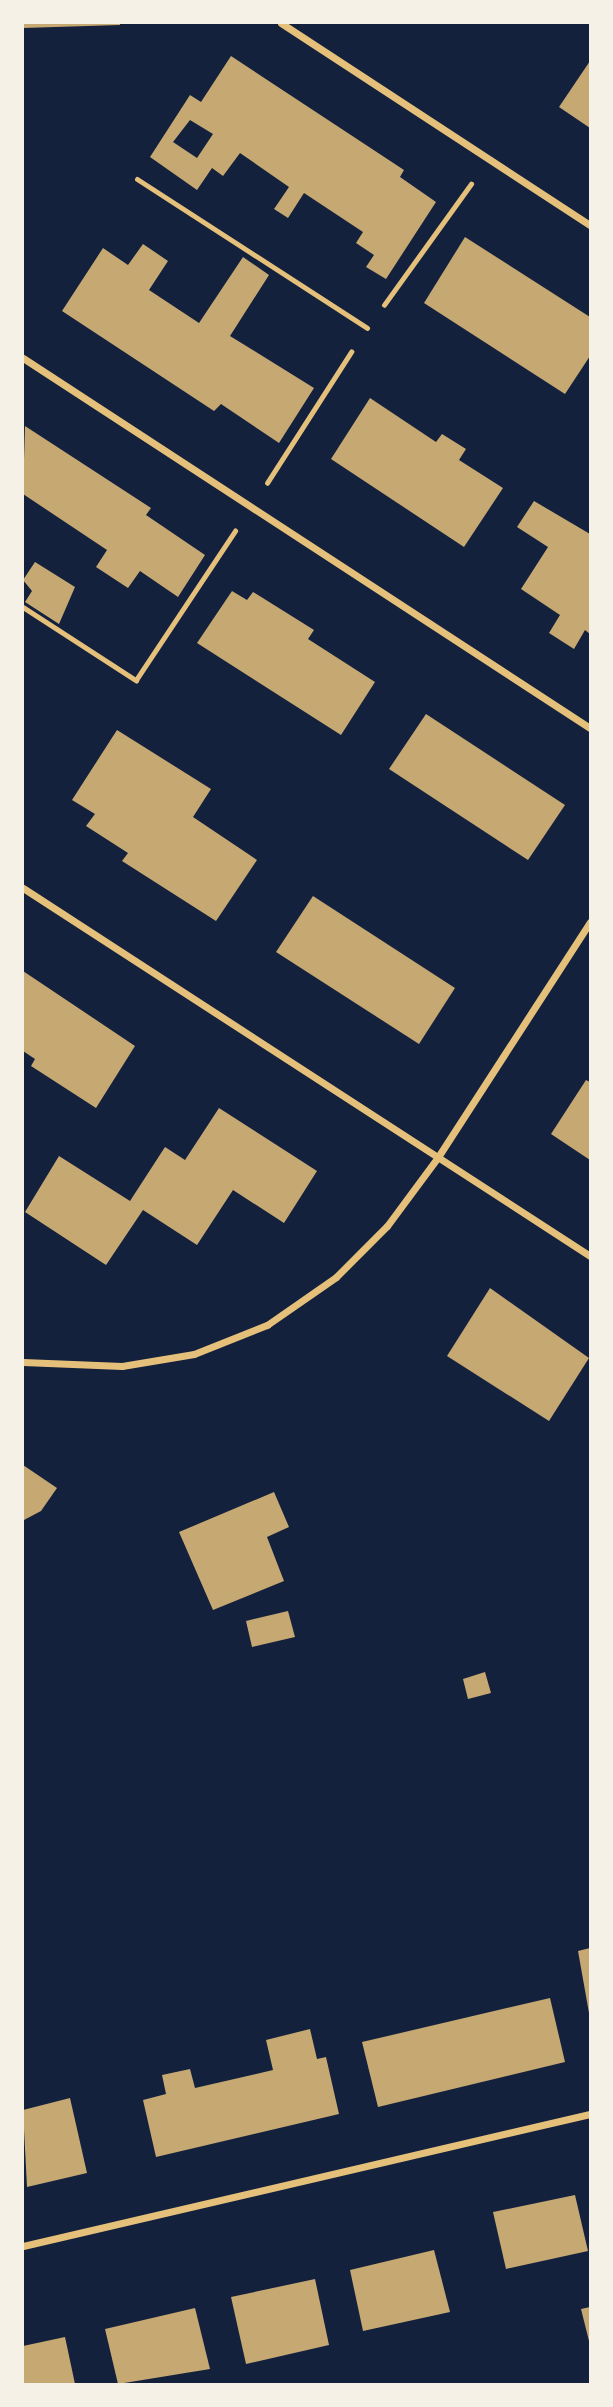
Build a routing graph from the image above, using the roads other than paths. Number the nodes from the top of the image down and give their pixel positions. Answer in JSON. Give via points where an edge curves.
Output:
{"nodes":[{"id":1,"x":281,"y":23,"type":"edge"},
{"id":2,"x":137,"y":179,"type":"dead end"},
{"id":3,"x":590,"y":225,"type":"edge"},
{"id":4,"x":368,"y":328,"type":"road end"},
{"id":5,"x":23,"y":358,"type":"edge"},
{"id":6,"x":590,"y":728,"type":"edge"},
{"id":7,"x":23,"y":888,"type":"edge"},
{"id":8,"x":590,"y":922,"type":"edge"},
{"id":9,"x":438,"y":1157,"type":"junction"},
{"id":10,"x":590,"y":1256,"type":"edge"},
{"id":11,"x":23,"y":1362,"type":"edge"},
{"id":12,"x":590,"y":2114,"type":"edge"},
{"id":13,"x":23,"y":2246,"type":"edge"}],
"edges":[{"from":1,"to":3,"type":"street"},
{"from":2,"to":4,"type":"lane"},
{"from":5,"to":6,"type":"street"},
{"from":7,"to":9,"type":"street"},
{"from":8,"to":9,"type":"street"},
{"from":9,"to":10,"type":"street"},
{"from":9,"to":11,"type":"street","via":[[387,1226],[336,1278],[267,1325],[194,1354],[122,1366]]},
{"from":12,"to":13,"type":"street"}]}
